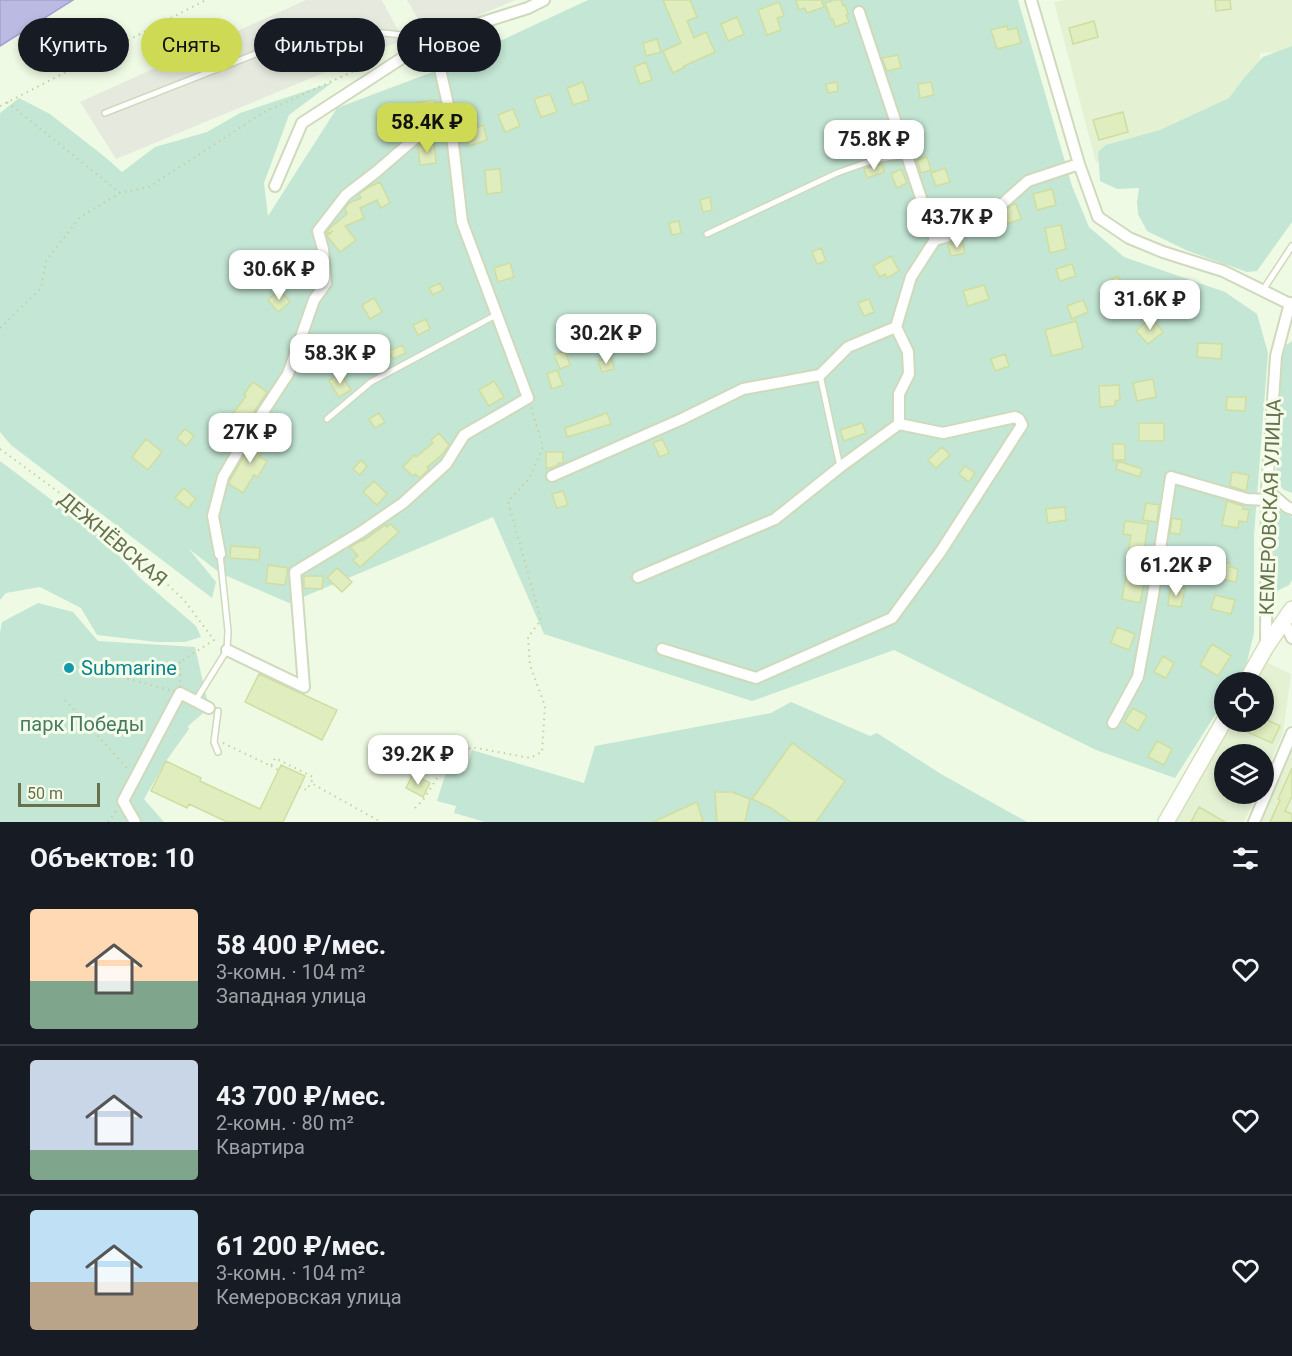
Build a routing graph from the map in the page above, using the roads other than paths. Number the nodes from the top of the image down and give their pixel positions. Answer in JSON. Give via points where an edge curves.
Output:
{"nodes":[{"id":1,"x":544,"y":0,"type":"edge"},
{"id":2,"x":1031,"y":0,"type":"edge"},
{"id":3,"x":859,"y":12,"type":"dead end"},
{"id":4,"x":496,"y":18,"type":"edge"},
{"id":5,"x":397,"y":34,"type":"edge"},
{"id":6,"x":397,"y":61,"type":"edge"},
{"id":7,"x":441,"y":72,"type":"edge"},
{"id":8,"x":449,"y":109,"type":"junction"},
{"id":9,"x":105,"y":113,"type":"dead end"},
{"id":10,"x":907,"y":155,"type":"junction"},
{"id":11,"x":1079,"y":164,"type":"junction"},
{"id":12,"x":275,"y":186,"type":"dead end"},
{"id":13,"x":707,"y":234,"type":"dead end"},
{"id":14,"x":935,"y":240,"type":"junction"},
{"id":15,"x":1292,"y":246,"type":"edge"},
{"id":16,"x":1262,"y":290,"type":"junction"},
{"id":17,"x":1291,"y":304,"type":"edge"},
{"id":18,"x":496,"y":315,"type":"junction"},
{"id":19,"x":896,"y":327,"type":"junction"},
{"id":20,"x":820,"y":375,"type":"junction"},
{"id":21,"x":327,"y":419,"type":"dead end"},
{"id":22,"x":898,"y":424,"type":"junction"},
{"id":23,"x":840,"y":467,"type":"junction"},
{"id":24,"x":552,"y":476,"type":"dead end"},
{"id":25,"x":1267,"y":495,"type":"junction"},
{"id":26,"x":1292,"y":509,"type":"edge"},
{"id":27,"x":220,"y":554,"type":"joint"},
{"id":28,"x":638,"y":577,"type":"dead end"},
{"id":29,"x":1288,"y":615,"type":"edge"},
{"id":30,"x":1292,"y":638,"type":"edge"},
{"id":31,"x":1266,"y":647,"type":"junction"},
{"id":32,"x":662,"y":649,"type":"dead end"},
{"id":33,"x":227,"y":650,"type":"junction"},
{"id":34,"x":1252,"y":672,"type":"edge"},
{"id":35,"x":196,"y":700,"type":"junction"},
{"id":36,"x":213,"y":710,"type":"joint"},
{"id":37,"x":1113,"y":723,"type":"dead end"},
{"id":38,"x":1218,"y":732,"type":"edge"},
{"id":39,"x":1292,"y":732,"type":"edge"},
{"id":40,"x":218,"y":752,"type":"dead end"},
{"id":41,"x":135,"y":822,"type":"edge"},
{"id":42,"x":1166,"y":822,"type":"edge"},
{"id":43,"x":1254,"y":822,"type":"edge"}],
"edges":[{"from":1,"to":4,"type":"street"},
{"from":2,"to":11,"type":"street","name":"КЕМЕРОВСКАЯ УЛИЦА"},
{"from":3,"to":10,"type":"street"},
{"from":5,"to":9,"type":"lane","via":[[324,27]]},
{"from":6,"to":12,"type":"street","via":[[302,123]]},
{"from":7,"to":8,"type":"street"},
{"from":8,"to":18,"type":"street","via":[[462,222]]},
{"from":8,"to":27,"type":"street","via":[[346,195],[318,231],[327,283],[314,300],[288,374],[223,477],[213,516]]},
{"from":10,"to":13,"type":"lane","via":[[874,160],[837,173]]},
{"from":10,"to":14,"type":"street"},
{"from":11,"to":14,"type":"street","via":[[1028,182],[1001,205]]},
{"from":11,"to":16,"type":"street","name":"КЕМЕРОВСКАЯ УЛИЦА","via":[[1098,217],[1129,238],[1223,271]]},
{"from":14,"to":19,"type":"street","via":[[911,277]]},
{"from":15,"to":16,"type":"lane"},
{"from":16,"to":17,"type":"street","name":"КЕМЕРОВСКАЯ УЛИЦА"},
{"from":17,"to":25,"type":"street","name":"КЕМЕРОВСКАЯ УЛИЦА","via":[[1276,356]]},
{"from":18,"to":21,"type":"lane","via":[[371,382]]},
{"from":18,"to":33,"type":"street","via":[[528,398],[464,435],[446,464],[403,503],[296,572],[304,687]]},
{"from":19,"to":20,"type":"street","via":[[848,347]]},
{"from":19,"to":22,"type":"street","via":[[908,352],[909,375],[899,394]]},
{"from":20,"to":23,"type":"lane"},
{"from":20,"to":24,"type":"street","via":[[743,389]]},
{"from":22,"to":23,"type":"street"},
{"from":22,"to":32,"type":"street","via":[[943,433],[1015,417],[1022,425],[941,551],[892,618],[756,678]]},
{"from":23,"to":28,"type":"street","via":[[775,519]]},
{"from":25,"to":26,"type":"street"},
{"from":25,"to":31,"type":"street","name":"КЕМЕРОВСКАЯ УЛИЦА"},
{"from":25,"to":37,"type":"street","via":[[1247,499],[1171,477],[1138,677]]},
{"from":27,"to":33,"type":"lane"},
{"from":29,"to":30,"type":"street"},
{"from":29,"to":31,"type":"main road","name":"КЕМЕРОВСКАЯ УЛИЦА"},
{"from":31,"to":34,"type":"main road","name":"КЕМЕРОВСКАЯ УЛИЦА"},
{"from":33,"to":35,"type":"lane"},
{"from":35,"to":36,"type":"street"},
{"from":35,"to":41,"type":"street","via":[[180,693],[135,777],[123,801]]},
{"from":36,"to":40,"type":"lane"},
{"from":38,"to":42,"type":"main road"},
{"from":39,"to":43,"type":"street"}]}
